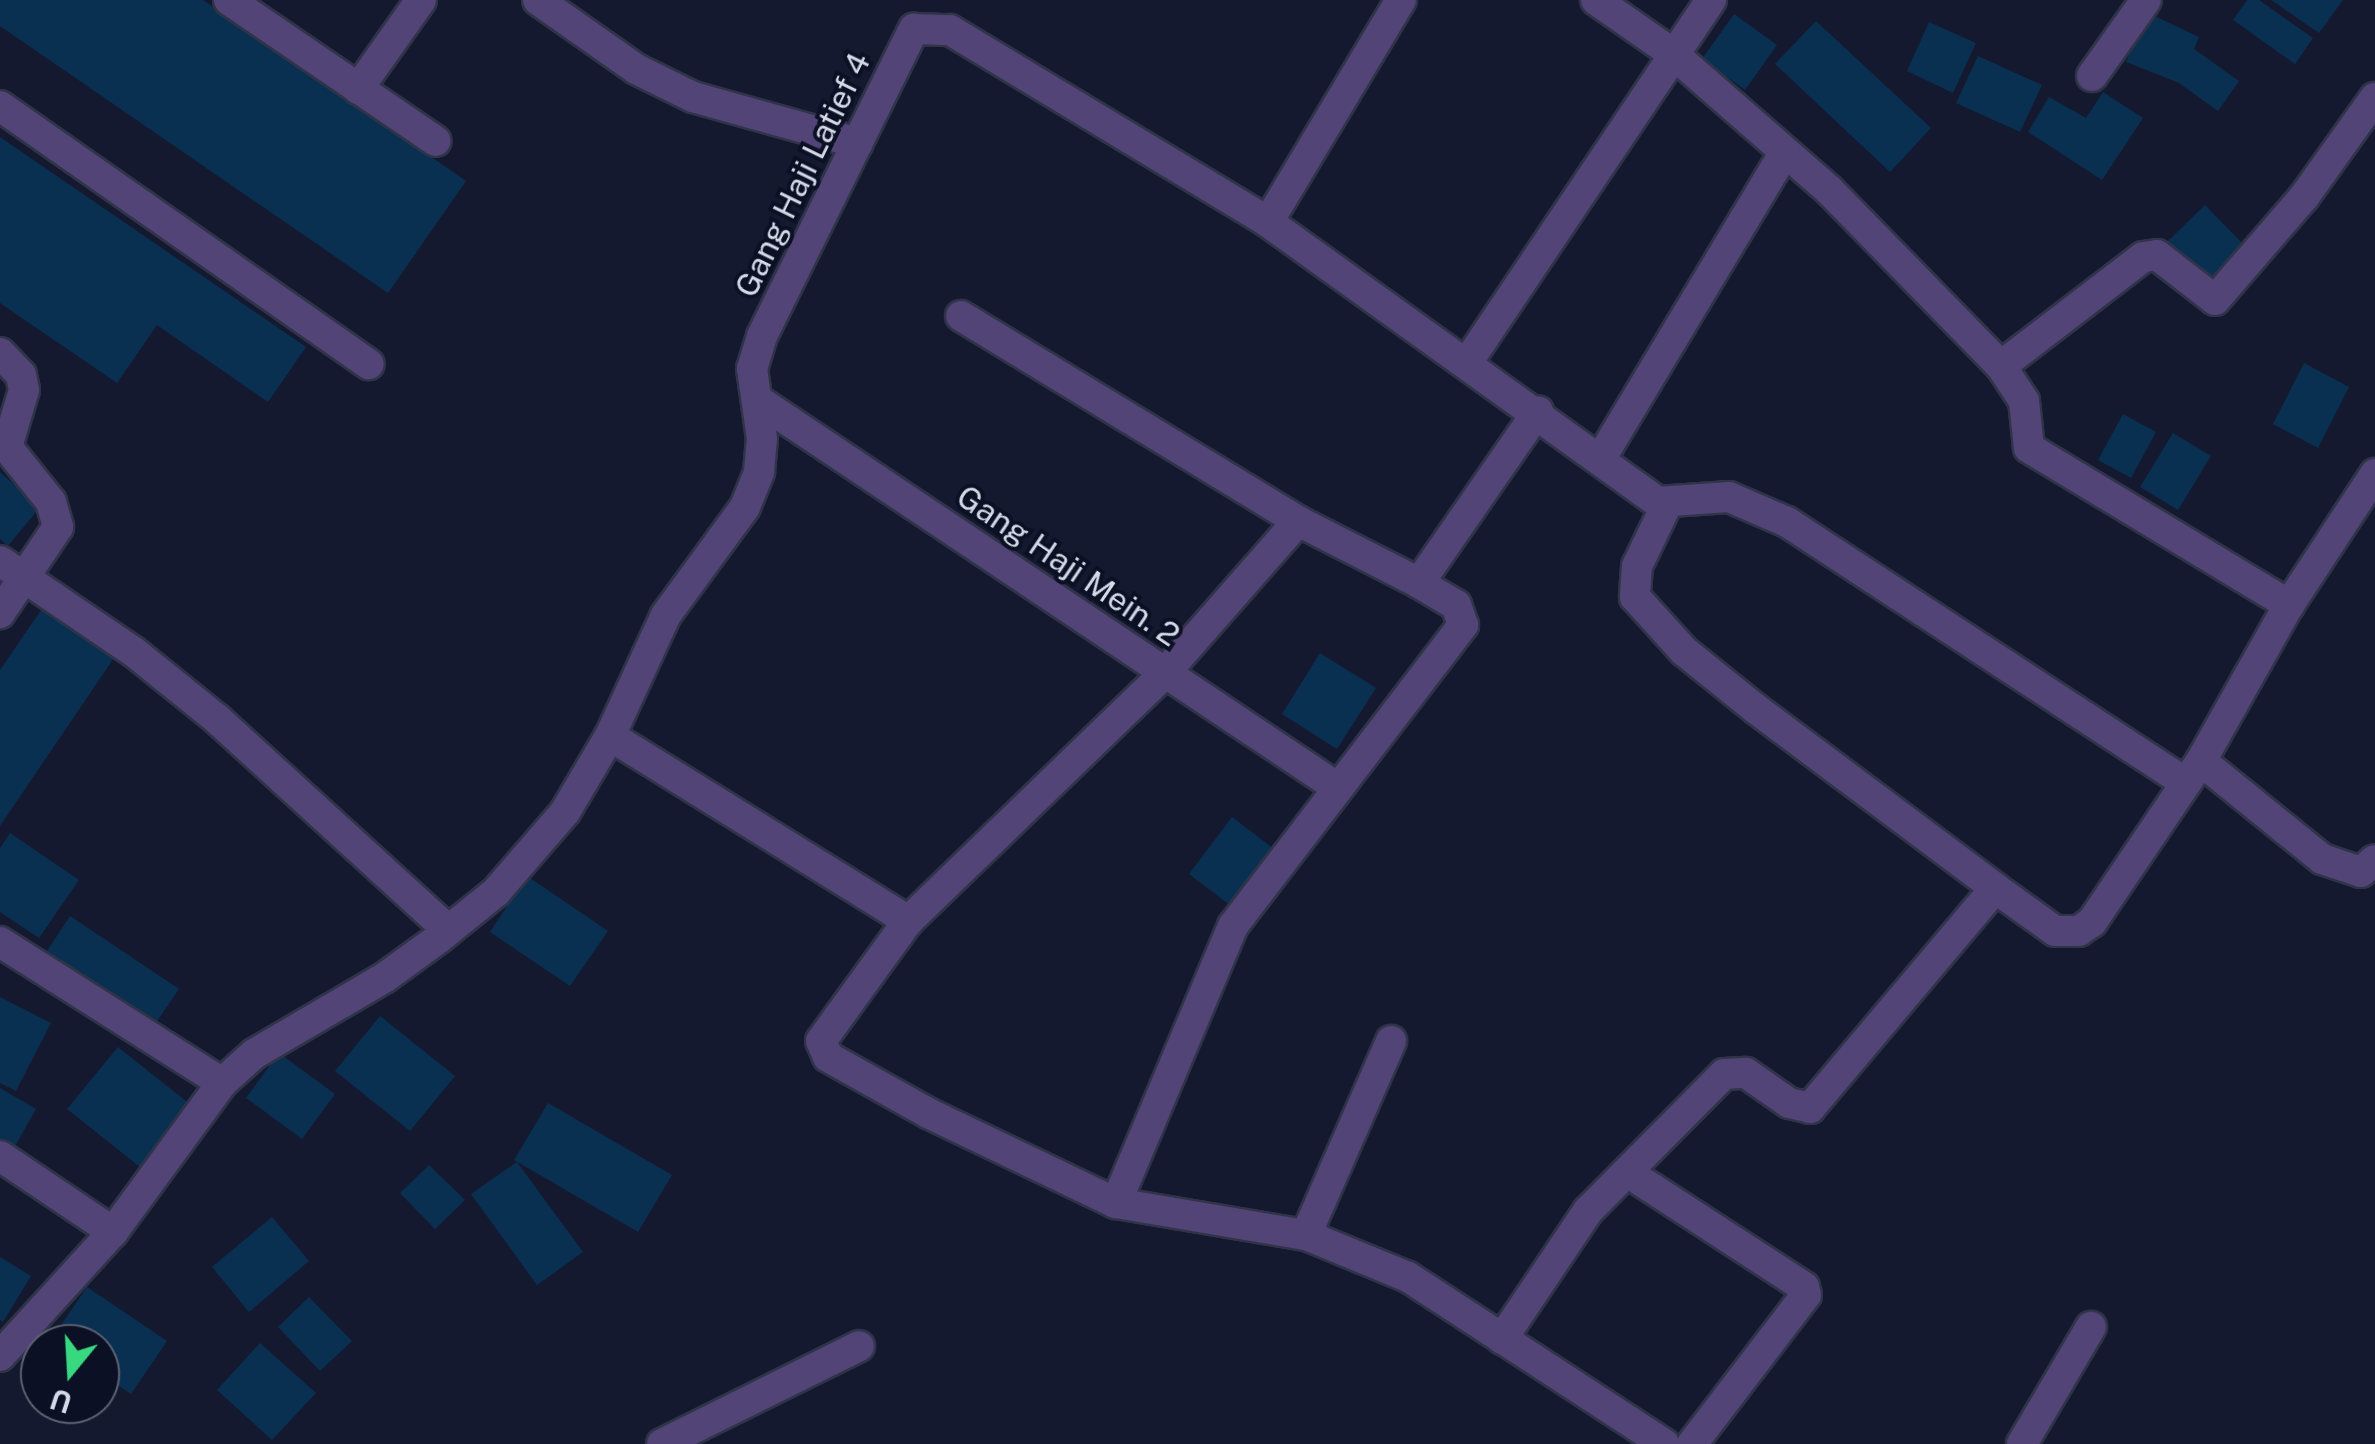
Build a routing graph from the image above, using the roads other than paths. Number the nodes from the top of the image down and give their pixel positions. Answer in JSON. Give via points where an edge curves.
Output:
{"nodes":[{"id":1,"x":229,"y":0,"type":"edge"},
{"id":2,"x":421,"y":0,"type":"edge"},
{"id":3,"x":538,"y":0,"type":"edge"},
{"id":4,"x":926,"y":0,"type":"edge"},
{"id":5,"x":1401,"y":0,"type":"edge"},
{"id":6,"x":1596,"y":0,"type":"edge"},
{"id":7,"x":1711,"y":0,"type":"edge"},
{"id":8,"x":2144,"y":1,"type":"edge"},
{"id":9,"x":914,"y":29,"type":"junction"},
{"id":10,"x":1672,"y":53,"type":"junction"},
{"id":11,"x":2092,"y":76,"type":"dead end"},
{"id":12,"x":358,"y":89,"type":"junction"},
{"id":13,"x":2375,"y":98,"type":"edge"},
{"id":14,"x":0,"y":106,"type":"edge"},
{"id":15,"x":436,"y":142,"type":"dead end"},
{"id":16,"x":858,"y":144,"type":"junction"},
{"id":17,"x":1784,"y":152,"type":"junction"},
{"id":18,"x":1268,"y":222,"type":"junction"},
{"id":19,"x":962,"y":316,"type":"dead end"},
{"id":20,"x":0,"y":353,"type":"edge"},
{"id":21,"x":1469,"y":360,"type":"junction"},
{"id":22,"x":369,"y":364,"type":"dead end"},
{"id":23,"x":2001,"y":366,"type":"junction"},
{"id":24,"x":759,"y":401,"type":"junction"},
{"id":25,"x":1538,"y":412,"type":"junction"},
{"id":26,"x":1600,"y":458,"type":"junction"},
{"id":27,"x":2375,"y":474,"type":"edge"},
{"id":28,"x":1667,"y":504,"type":"junction"},
{"id":29,"x":1298,"y":521,"type":"junction"},
{"id":30,"x":12,"y":569,"type":"edge"},
{"id":31,"x":1419,"y":583,"type":"junction"},
{"id":32,"x":2289,"y":605,"type":"junction"},
{"id":33,"x":0,"y":613,"type":"edge"},
{"id":34,"x":1164,"y":673,"type":"junction"},
{"id":35,"x":610,"y":736,"type":"junction"},
{"id":36,"x":2192,"y":771,"type":"junction"},
{"id":37,"x":1338,"y":788,"type":"junction"},
{"id":38,"x":2375,"y":860,"type":"edge"},
{"id":39,"x":1995,"y":888,"type":"junction"},
{"id":40,"x":908,"y":920,"type":"junction"},
{"id":41,"x":448,"y":930,"type":"junction"},
{"id":42,"x":0,"y":942,"type":"edge"},
{"id":43,"x":1392,"y":1041,"type":"dead end"},
{"id":44,"x":222,"y":1083,"type":"junction"},
{"id":45,"x":0,"y":1156,"type":"edge"},
{"id":46,"x":1627,"y":1172,"type":"junction"},
{"id":47,"x":1116,"y":1203,"type":"junction"},
{"id":48,"x":114,"y":1232,"type":"junction"},
{"id":49,"x":1306,"y":1235,"type":"junction"},
{"id":50,"x":2091,"y":1326,"type":"dead end"},
{"id":51,"x":1502,"y":1339,"type":"junction"},
{"id":52,"x":859,"y":1346,"type":"dead end"},
{"id":53,"x":0,"y":1356,"type":"edge"},
{"id":54,"x":662,"y":1444,"type":"edge"},
{"id":55,"x":1664,"y":1444,"type":"edge"},
{"id":56,"x":1692,"y":1444,"type":"edge"},
{"id":57,"x":2022,"y":1444,"type":"edge"}],
"edges":[{"from":1,"to":12,"type":"street"},
{"from":2,"to":12,"type":"street"},
{"from":3,"to":16,"type":"street","via":[[636,69],[693,97]]},
{"from":4,"to":9,"type":"street","name":"Gang Haji Latief 4"},
{"from":5,"to":18,"type":"street"},
{"from":6,"to":10,"type":"street"},
{"from":7,"to":10,"type":"street"},
{"from":8,"to":11,"type":"street"},
{"from":9,"to":16,"type":"street","name":"Gang Haji Latief 4"},
{"from":9,"to":18,"type":"street","via":[[950,30]]},
{"from":10,"to":17,"type":"street"},
{"from":10,"to":21,"type":"street"},
{"from":12,"to":15,"type":"street"},
{"from":13,"to":23,"type":"street","via":[[2223,294],[2208,299],[2169,262],[2143,257]]},
{"from":14,"to":22,"type":"street"},
{"from":16,"to":24,"type":"street","name":"Gang Haji Latief 4","via":[[762,336],[752,370]]},
{"from":17,"to":23,"type":"street"},
{"from":17,"to":26,"type":"street"},
{"from":18,"to":21,"type":"street"},
{"from":19,"to":29,"type":"street"},
{"from":20,"to":30,"type":"street","via":[[21,376],[24,390],[6,447],[58,513],[58,527]]},
{"from":21,"to":25,"type":"street"},
{"from":23,"to":32,"type":"street","via":[[2024,401],[2029,448]]},
{"from":24,"to":34,"type":"street","name":"Gang Haji Mein. 2"},
{"from":24,"to":35,"type":"street","name":"Gang Haji Latief 4","via":[[759,472],[746,507],[666,616]]},
{"from":25,"to":26,"type":"street"},
{"from":25,"to":31,"type":"street"},
{"from":26,"to":28,"type":"street"},
{"from":27,"to":32,"type":"street"},
{"from":28,"to":36,"type":"street","via":[[1728,498],[1788,522]]},
{"from":28,"to":39,"type":"street","via":[[1638,566],[1635,597],[1742,698]]},
{"from":29,"to":31,"type":"street"},
{"from":29,"to":34,"type":"street"},
{"from":30,"to":33,"type":"street"},
{"from":30,"to":41,"type":"street","via":[[218,718]]},
{"from":31,"to":37,"type":"street","via":[[1456,605],[1464,624]]},
{"from":32,"to":36,"type":"street"},
{"from":34,"to":37,"type":"street","name":"Gang Haji Mein. 2"},
{"from":34,"to":40,"type":"street"},
{"from":35,"to":40,"type":"street"},
{"from":35,"to":41,"type":"street","name":"Gang Haji Latief 4","via":[[565,812],[527,859]]},
{"from":36,"to":38,"type":"street","via":[[2322,859],[2361,872]]},
{"from":36,"to":39,"type":"street","via":[[2092,922],[2079,931],[2054,931]]},
{"from":37,"to":47,"type":"street","via":[[1233,926]]},
{"from":39,"to":46,"type":"street","via":[[1825,1098],[1810,1108],[1790,1104],[1746,1073],[1724,1074]]},
{"from":40,"to":47,"type":"street","via":[[826,1026],[821,1042],[828,1057],[928,1114]]},
{"from":41,"to":44,"type":"street","name":"Gang Haji Latief 4","via":[[384,978],[254,1054]]},
{"from":42,"to":44,"type":"street"},
{"from":43,"to":49,"type":"street"},
{"from":44,"to":48,"type":"street","name":"Gang Haji Latief 4"},
{"from":45,"to":48,"type":"street"},
{"from":46,"to":51,"type":"street","via":[[1588,1210]]},
{"from":46,"to":56,"type":"street","via":[[1804,1287],[1806,1295]]},
{"from":47,"to":49,"type":"street"},
{"from":48,"to":53,"type":"street","name":"Gang Haji Latief 4"},
{"from":49,"to":51,"type":"street","via":[[1408,1277]]},
{"from":50,"to":57,"type":"street"},
{"from":51,"to":55,"type":"street"},
{"from":52,"to":54,"type":"street"}]}
